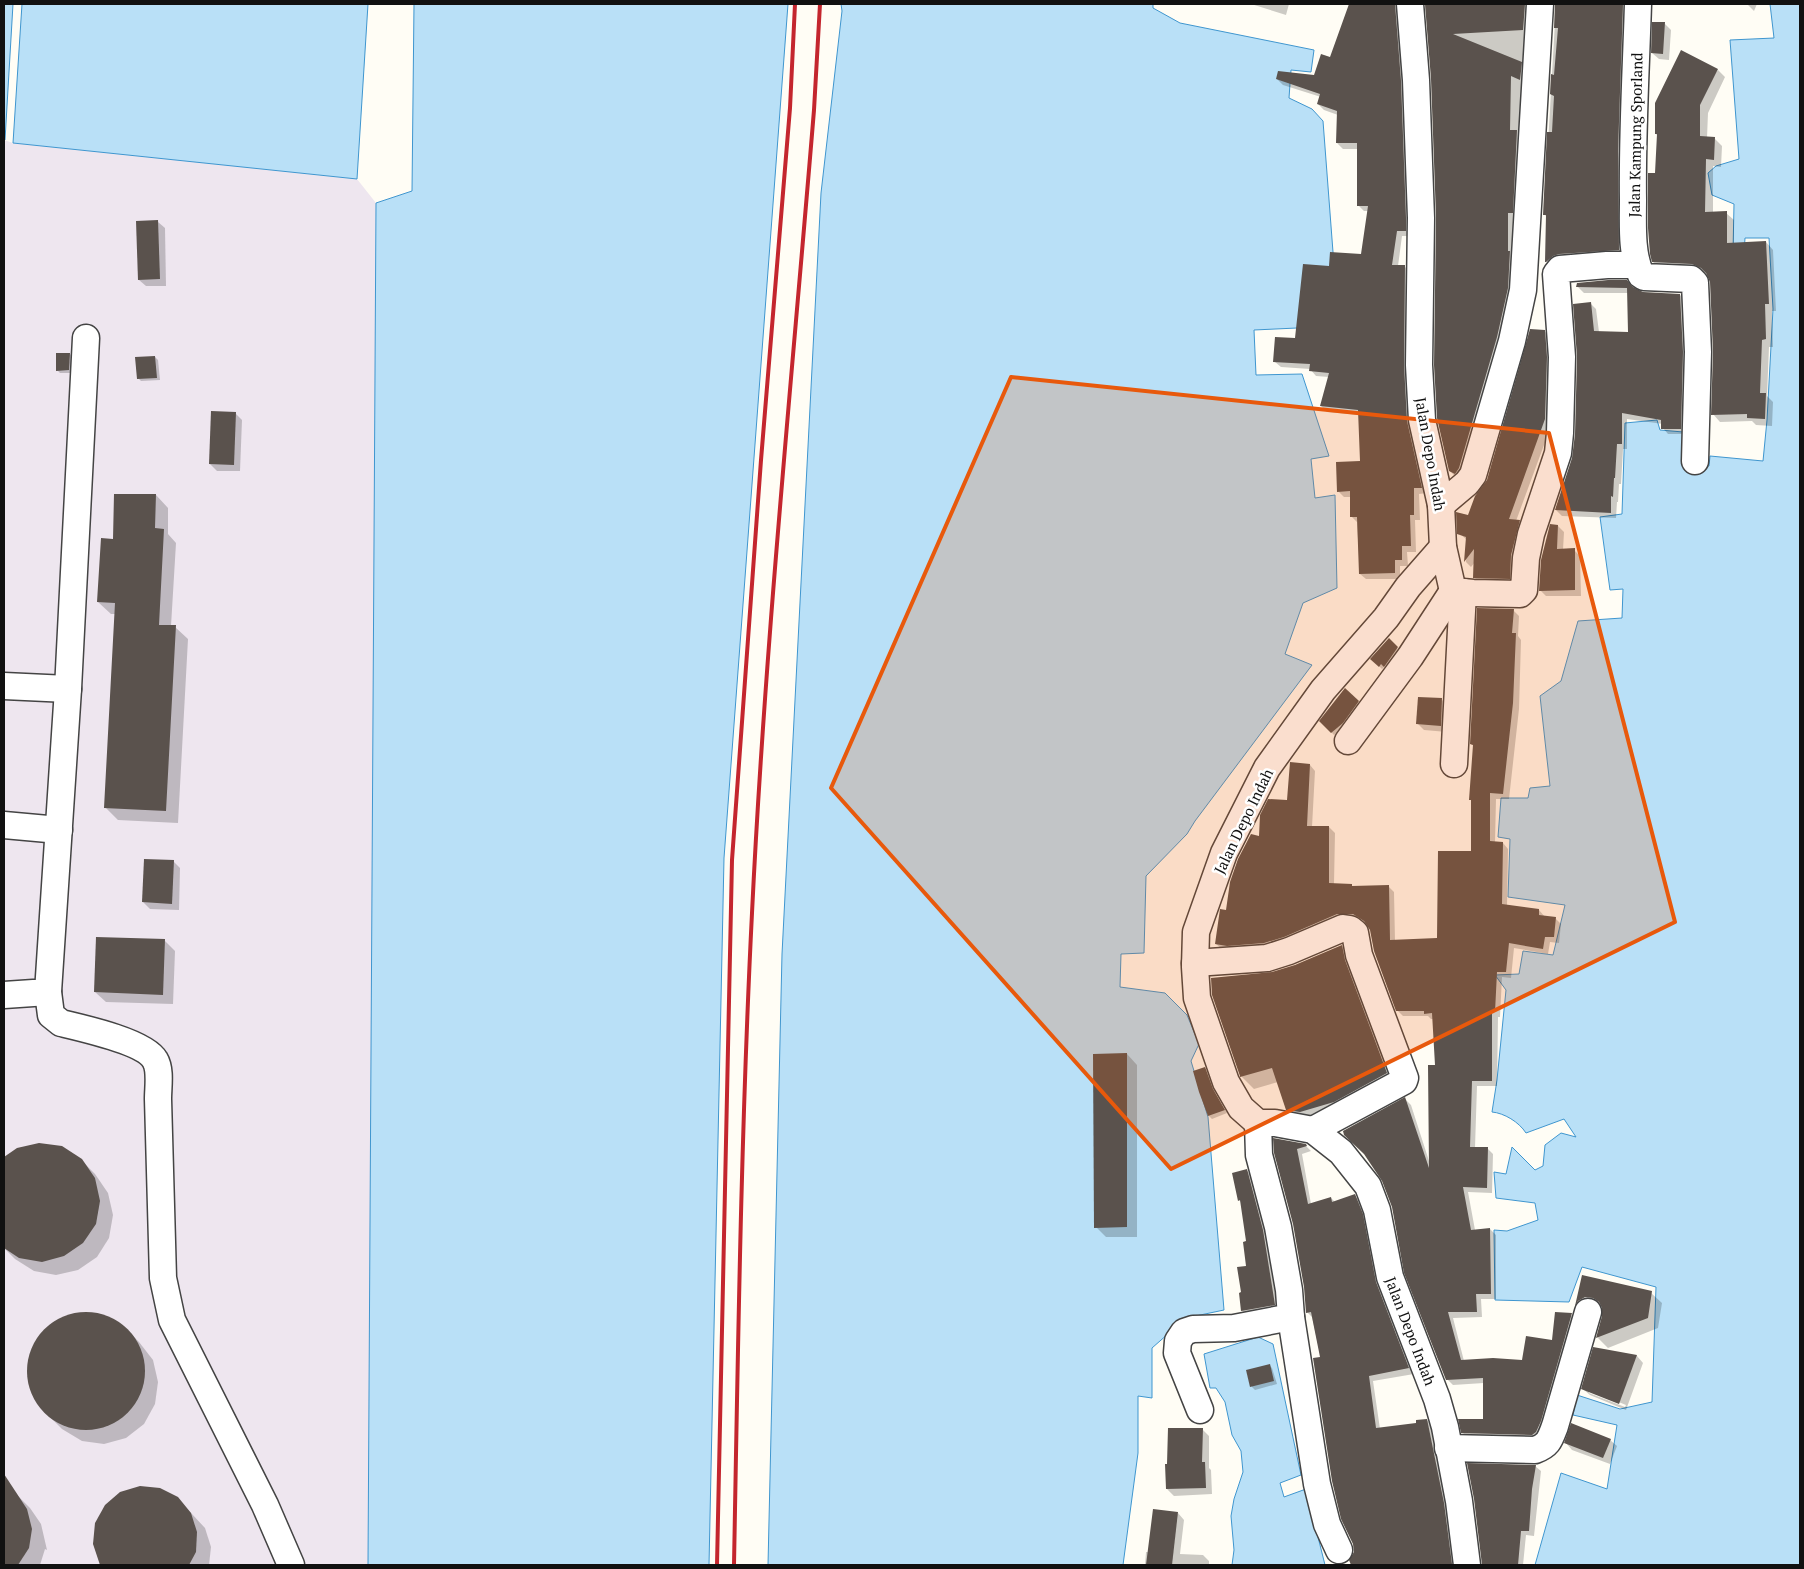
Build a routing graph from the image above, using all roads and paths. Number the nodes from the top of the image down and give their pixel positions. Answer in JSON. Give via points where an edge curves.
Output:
{"nodes":[{"id":1,"x":1410,"y":4,"type":"edge"},
{"id":2,"x":1540,"y":4,"type":"edge"},
{"id":3,"x":1638,"y":4,"type":"edge"},
{"id":4,"x":1637,"y":265,"type":"junction"},
{"id":5,"x":86,"y":338,"type":"dead end"},
{"id":6,"x":1695,"y":461,"type":"dead end"},
{"id":7,"x":1441,"y":506,"type":"junction"},
{"id":8,"x":1443,"y":547,"type":"junction"},
{"id":9,"x":1458,"y":592,"type":"junction"},
{"id":10,"x":4,"y":686,"type":"edge"},
{"id":11,"x":68,"y":689,"type":"junction"},
{"id":12,"x":1348,"y":741,"type":"dead end"},
{"id":13,"x":1454,"y":764,"type":"dead end"},
{"id":14,"x":4,"y":825,"type":"edge"},
{"id":15,"x":59,"y":830,"type":"junction"},
{"id":16,"x":1195,"y":963,"type":"junction"},
{"id":17,"x":48,"y":992,"type":"junction"},
{"id":18,"x":4,"y":995,"type":"edge"},
{"id":19,"x":1258,"y":1123,"type":"junction"},
{"id":20,"x":1314,"y":1130,"type":"junction"},
{"id":21,"x":1588,"y":1312,"type":"dead end"},
{"id":22,"x":1291,"y":1317,"type":"junction"},
{"id":23,"x":1200,"y":1410,"type":"dead end"},
{"id":24,"x":1448,"y":1448,"type":"junction"},
{"id":25,"x":1339,"y":1550,"type":"dead end"},
{"id":26,"x":291,"y":1565,"type":"edge"},
{"id":27,"x":1466,"y":1565,"type":"edge"}],
"edges":[{"from":1,"to":7,"type":"street","name":"Jalan Depo Indah","via":[[1421,218],[1419,365],[1424,430]]},
{"from":2,"to":7,"type":"street","via":[[1529,220],[1519,316],[1473,475]]},
{"from":3,"to":4,"type":"street","name":"Jalan Kampung Sporland","via":[[1633,181]]},
{"from":4,"to":6,"type":"street","via":[[1644,276],[1691,279],[1696,283]]},
{"from":4,"to":9,"type":"street","via":[[1560,269],[1556,274],[1562,357],[1558,453],[1531,534],[1524,590],[1520,594]]},
{"from":5,"to":11,"type":"street"},
{"from":7,"to":8,"type":"street","name":"Jalan Depo Indah"},
{"from":8,"to":9,"type":"street"},
{"from":8,"to":16,"type":"street","name":"Jalan Depo Indah","via":[[1323,690],[1267,768],[1224,853],[1196,932]]},
{"from":9,"to":12,"type":"street"},
{"from":9,"to":13,"type":"street"},
{"from":10,"to":11,"type":"street"},
{"from":11,"to":15,"type":"street"},
{"from":14,"to":15,"type":"street"},
{"from":15,"to":17,"type":"street"},
{"from":16,"to":19,"type":"street","name":"Jalan Depo Indah","via":[[1197,998],[1226,1082],[1241,1108]]},
{"from":16,"to":20,"type":"street","via":[[1267,958],[1343,928],[1355,933],[1359,955],[1405,1078],[1404,1082]]},
{"from":17,"to":18,"type":"street"},
{"from":17,"to":26,"type":"street","via":[[51,1015],[61,1023],[143,1048],[156,1060],[163,1278],[172,1320],[265,1505]]},
{"from":19,"to":20,"type":"street","name":"Jalan Depo Indah"},
{"from":19,"to":22,"type":"street","via":[[1259,1155],[1278,1228]]},
{"from":20,"to":24,"type":"street","name":"Jalan Depo Indah","via":[[1342,1152],[1368,1186],[1377,1210],[1390,1277],[1437,1399]]},
{"from":21,"to":24,"type":"street","via":[[1555,1426],[1544,1447],[1535,1450]]},
{"from":22,"to":23,"type":"street","via":[[1234,1328],[1184,1332],[1178,1340],[1177,1353]]},
{"from":22,"to":25,"type":"street","via":[[1317,1484],[1327,1524]]},
{"from":24,"to":27,"type":"street","name":"Jalan Depo Indah"}]}
